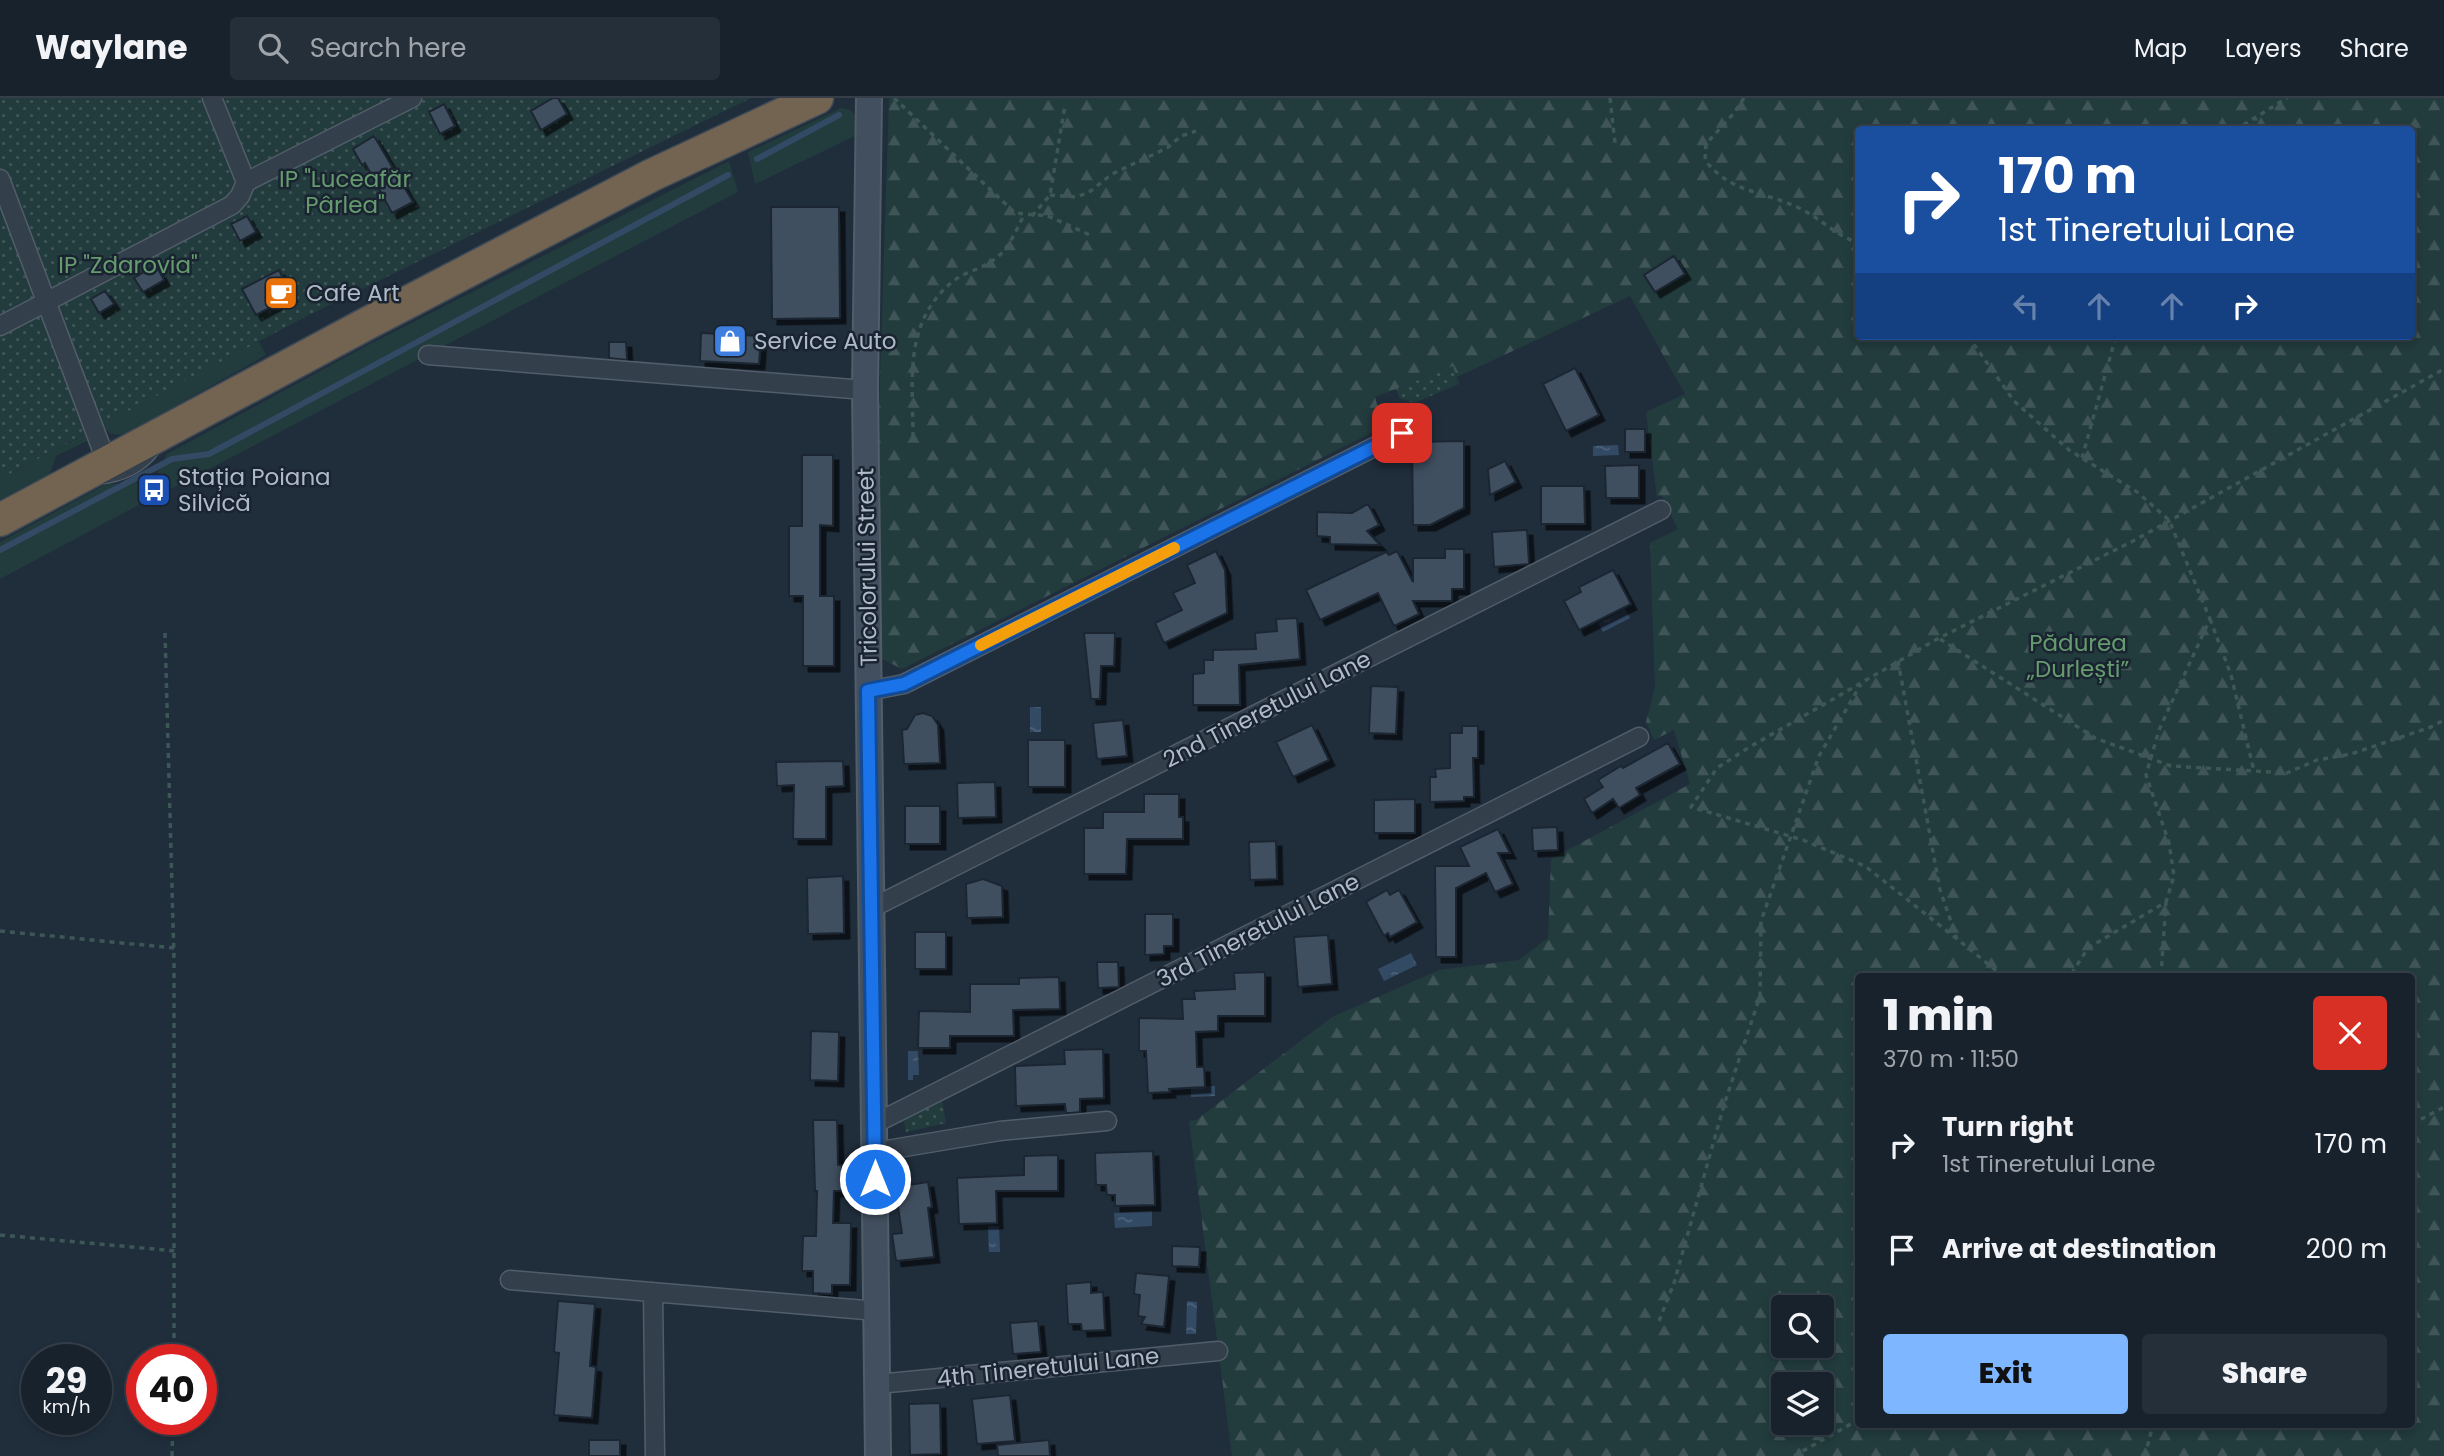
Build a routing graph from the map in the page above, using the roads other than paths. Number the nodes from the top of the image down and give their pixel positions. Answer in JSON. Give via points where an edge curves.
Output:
{"nodes":[{"id":1,"x":212,"y":98,"type":"edge"},
{"id":2,"x":411,"y":98,"type":"edge"},
{"id":3,"x":817,"y":98,"type":"edge"},
{"id":4,"x":869,"y":98,"type":"edge"},
{"id":5,"x":0,"y":178,"type":"edge"},
{"id":6,"x":246,"y":182,"type":"junction"},
{"id":7,"x":46,"y":300,"type":"junction"},
{"id":8,"x":0,"y":326,"type":"edge"},
{"id":9,"x":428,"y":355,"type":"dead end"},
{"id":10,"x":864,"y":390,"type":"junction"},
{"id":11,"x":171,"y":429,"type":"junction"},
{"id":12,"x":1408,"y":430,"type":"dead end"},
{"id":13,"x":107,"y":463,"type":"junction"},
{"id":14,"x":74,"y":481,"type":"junction"},
{"id":15,"x":1661,"y":510,"type":"dead end"},
{"id":16,"x":0,"y":520,"type":"edge"},
{"id":17,"x":868,"y":691,"type":"junction"},
{"id":18,"x":1639,"y":737,"type":"dead end"},
{"id":19,"x":872,"y":908,"type":"junction"},
{"id":20,"x":1107,"y":1121,"type":"dead end"},
{"id":21,"x":876,"y":1123,"type":"junction"},
{"id":22,"x":875,"y":1152,"type":"junction"},
{"id":23,"x":510,"y":1280,"type":"dead end"},
{"id":24,"x":653,"y":1292,"type":"junction"},
{"id":25,"x":877,"y":1311,"type":"junction"},
{"id":26,"x":1217,"y":1351,"type":"dead end"},
{"id":27,"x":877,"y":1384,"type":"junction"},
{"id":28,"x":656,"y":1456,"type":"edge"},
{"id":29,"x":878,"y":1456,"type":"edge"}],
"edges":[{"from":1,"to":6,"type":"street"},
{"from":2,"to":6,"type":"street"},
{"from":3,"to":11,"type":"highway","via":[[652,175]]},
{"from":4,"to":10,"type":"street","name":"Tricolorului Street"},
{"from":5,"to":7,"type":"street"},
{"from":6,"to":7,"type":"street","via":[[232,205]]},
{"from":7,"to":8,"type":"street"},
{"from":7,"to":13,"type":"street"},
{"from":9,"to":10,"type":"street"},
{"from":10,"to":17,"type":"street","name":"Tricolorului Street"},
{"from":11,"to":13,"type":"highway"},
{"from":11,"to":14,"type":"lane","via":[[146,461],[117,477]]},
{"from":12,"to":17,"type":"street","via":[[904,684]]},
{"from":13,"to":14,"type":"highway"},
{"from":14,"to":16,"type":"highway"},
{"from":15,"to":19,"type":"street","name":"2nd Tineretului Lane"},
{"from":17,"to":19,"type":"street","name":"Tricolorului Street"},
{"from":18,"to":21,"type":"street","name":"3rd Tineretului Lane"},
{"from":19,"to":21,"type":"street","name":"Tricolorului Street"},
{"from":20,"to":22,"type":"street","via":[[1000,1131]]},
{"from":21,"to":22,"type":"street","name":"Tricolorului Street"},
{"from":22,"to":25,"type":"street","name":"Tricolorului Street"},
{"from":23,"to":24,"type":"street"},
{"from":24,"to":25,"type":"street"},
{"from":24,"to":28,"type":"street"},
{"from":25,"to":27,"type":"street","name":"Tricolorului Street"},
{"from":26,"to":27,"type":"street","name":"4th Tineretului Lane"},
{"from":27,"to":29,"type":"street","name":"Tricolorului Street"}]}
